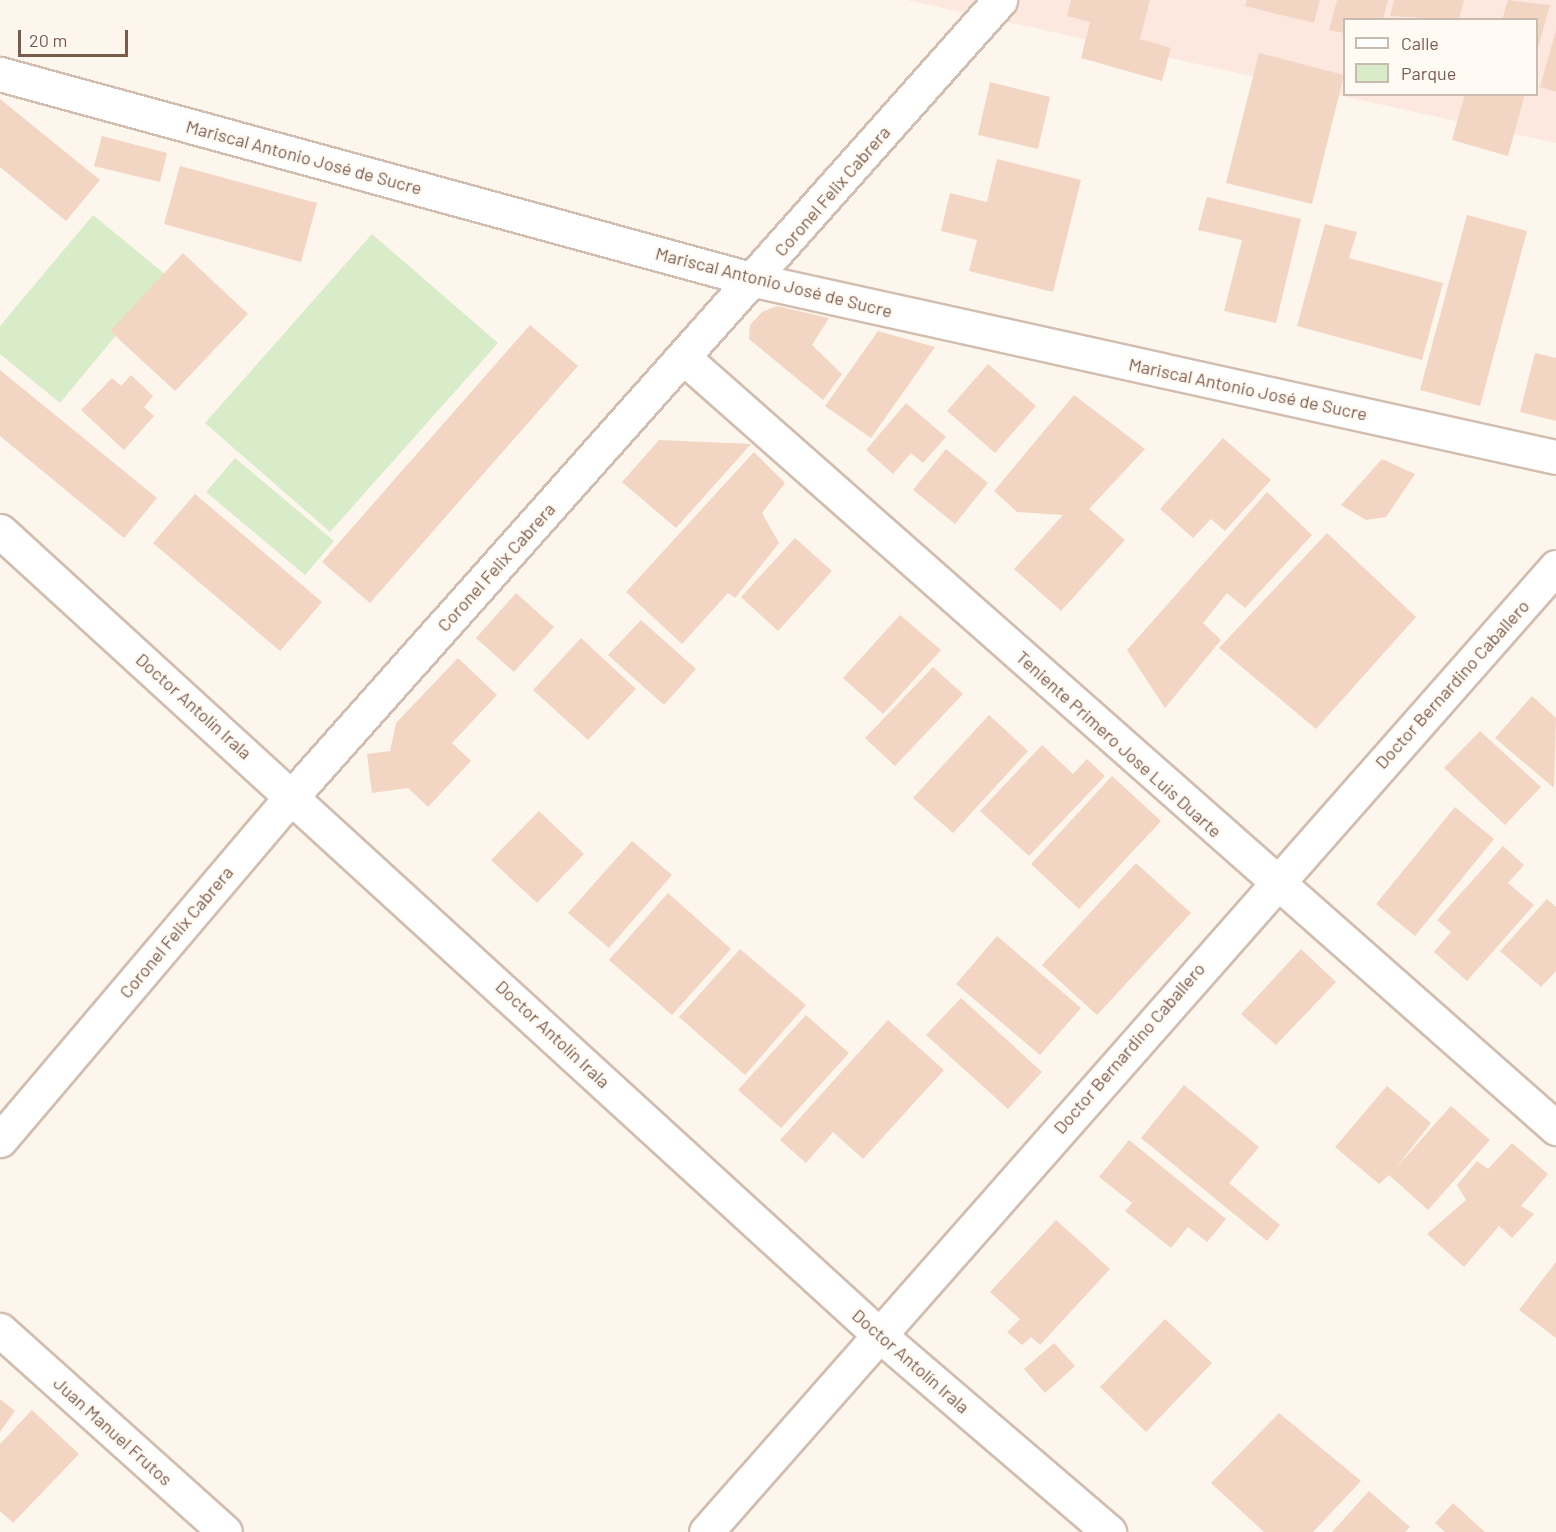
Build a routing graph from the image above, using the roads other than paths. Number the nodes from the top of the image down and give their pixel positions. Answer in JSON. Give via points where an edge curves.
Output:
{"nodes":[{"id":1,"x":1000,"y":0,"type":"edge"},
{"id":2,"x":0,"y":74,"type":"edge"},
{"id":3,"x":754,"y":280,"type":"junction"},
{"id":4,"x":683,"y":357,"type":"junction"},
{"id":5,"x":1556,"y":457,"type":"edge"},
{"id":6,"x":0,"y":531,"type":"edge"},
{"id":7,"x":1556,"y":567,"type":"edge"},
{"id":8,"x":293,"y":795,"type":"junction"},
{"id":9,"x":1275,"y":882,"type":"junction"},
{"id":10,"x":1556,"y":1128,"type":"edge"},
{"id":11,"x":0,"y":1140,"type":"edge"},
{"id":12,"x":0,"y":1329,"type":"edge"},
{"id":13,"x":878,"y":1333,"type":"junction"},
{"id":14,"x":225,"y":1532,"type":"edge"},
{"id":15,"x":706,"y":1532,"type":"edge"},
{"id":16,"x":1109,"y":1532,"type":"edge"}],
"edges":[{"from":1,"to":3,"type":"street","name":"Coronel Felix Cabrera"},
{"from":2,"to":3,"type":"street","name":"Mariscal Antonio José de Sucre"},
{"from":3,"to":4,"type":"street","name":"Coronel Felix Cabrera"},
{"from":3,"to":5,"type":"street","name":"Mariscal Antonio José de Sucre"},
{"from":4,"to":8,"type":"street","name":"Coronel Felix Cabrera"},
{"from":4,"to":9,"type":"street","name":"Teniente Primero Jose Luis Duarte"},
{"from":6,"to":8,"type":"street","name":"Doctor Antolín Irala"},
{"from":7,"to":9,"type":"street","name":"Doctor Bernardino Caballero"},
{"from":8,"to":11,"type":"street","name":"Coronel Felix Cabrera"},
{"from":8,"to":13,"type":"street","name":"Doctor Antolín Irala"},
{"from":9,"to":10,"type":"street","name":"Teniente Primero Jose Luis Duarte"},
{"from":9,"to":13,"type":"street","name":"Doctor Bernardino Caballero"},
{"from":12,"to":14,"type":"street","name":"Juan Manuel Frutos"},
{"from":13,"to":15,"type":"street","name":"Doctor Bernardino Caballero"},
{"from":13,"to":16,"type":"street","name":"Doctor Antolín Irala"}]}
